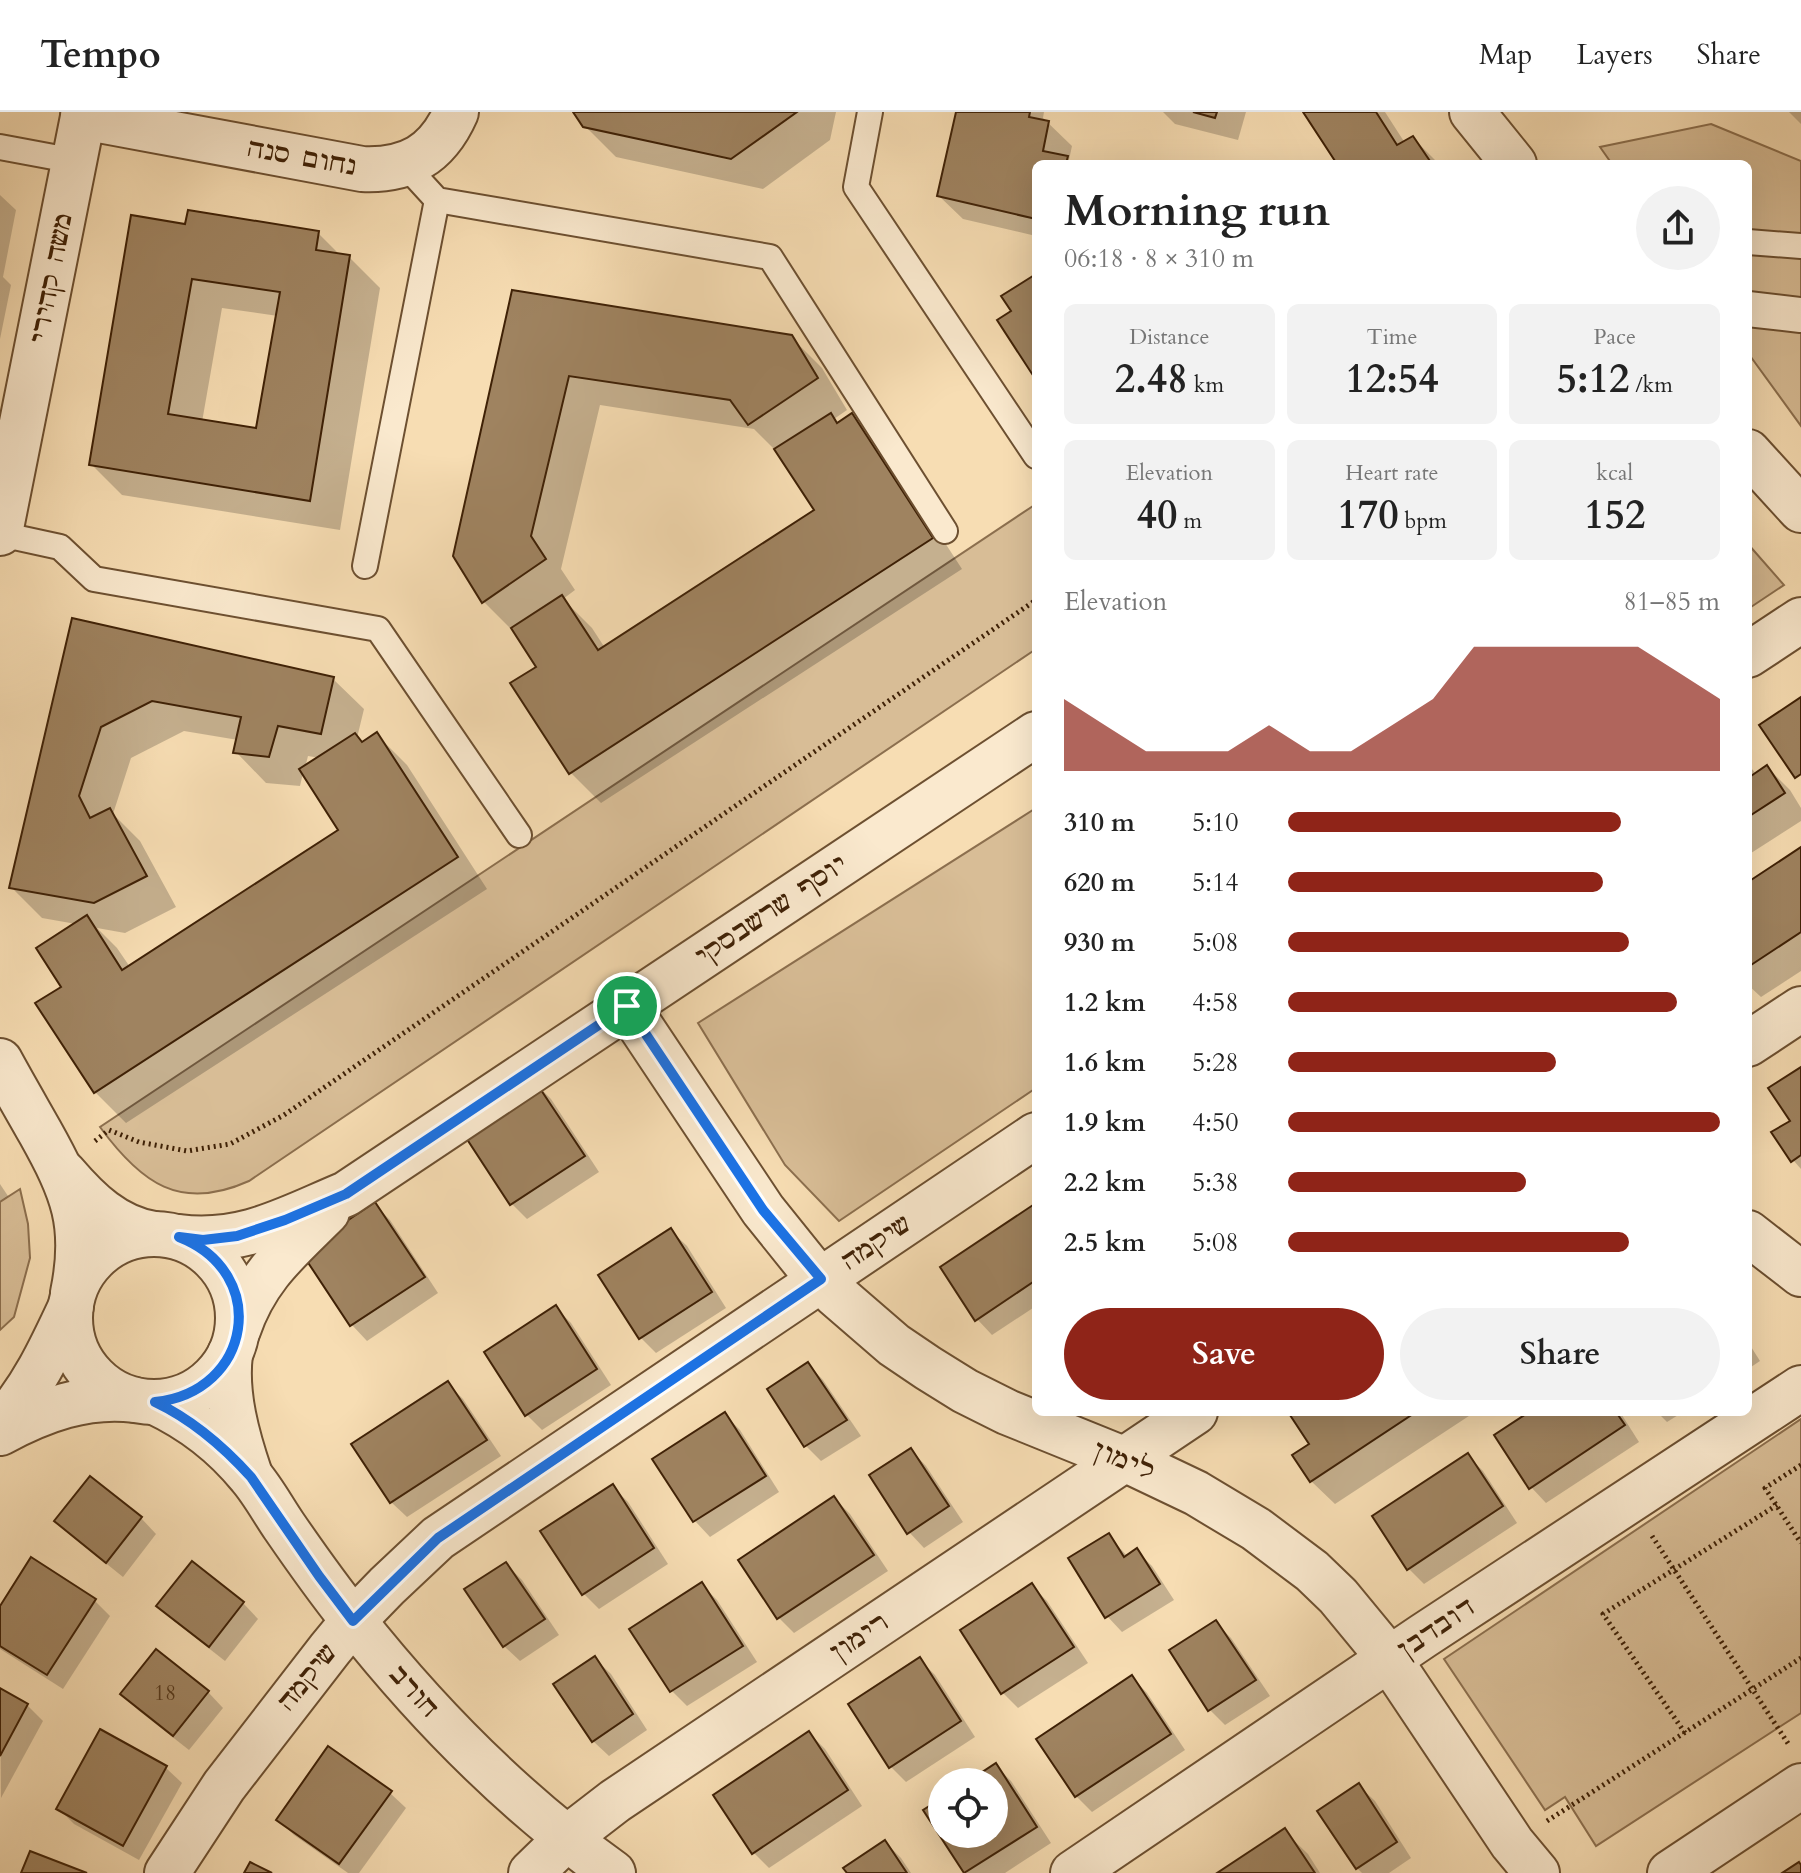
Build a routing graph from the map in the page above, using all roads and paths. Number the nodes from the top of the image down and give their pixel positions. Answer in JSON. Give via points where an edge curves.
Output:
{"nodes":[{"id":1,"x":456,"y":112,"type":"edge"},
{"id":2,"x":870,"y":112,"type":"edge"},
{"id":3,"x":1472,"y":112,"type":"edge"},
{"id":4,"x":84,"y":115,"type":"edge"},
{"id":5,"x":0,"y":147,"type":"edge"},
{"id":6,"x":1511,"y":160,"type":"edge"},
{"id":7,"x":75,"y":161,"type":"junction"},
{"id":8,"x":405,"y":165,"type":"junction"},
{"id":9,"x":437,"y":200,"type":"junction"},
{"id":10,"x":1752,"y":242,"type":"edge"},
{"id":11,"x":1801,"y":246,"type":"edge"},
{"id":12,"x":1752,"y":309,"type":"edge"},
{"id":13,"x":1801,"y":315,"type":"edge"},
{"id":14,"x":1032,"y":450,"type":"edge"},
{"id":15,"x":1752,"y":456,"type":"edge"},
{"id":16,"x":1801,"y":510,"type":"edge"},
{"id":17,"x":945,"y":531,"type":"dead end"},
{"id":18,"x":0,"y":534,"type":"edge"},
{"id":19,"x":365,"y":566,"type":"dead end"},
{"id":20,"x":1032,"y":603,"type":"edge"},
{"id":21,"x":1801,"y":620,"type":"edge"},
{"id":22,"x":1752,"y":652,"type":"edge"},
{"id":23,"x":1032,"y":737,"type":"edge"},
{"id":24,"x":519,"y":835,"type":"dead end"},
{"id":25,"x":627,"y":1006,"type":"junction"},
{"id":26,"x":1801,"y":1009,"type":"edge"},
{"id":27,"x":1752,"y":1041,"type":"edge"},
{"id":28,"x":0,"y":1061,"type":"edge"},
{"id":29,"x":1032,"y":1138,"type":"edge"},
{"id":30,"x":60,"y":1168,"type":"junction"},
{"id":31,"x":346,"y":1194,"type":"junction"},
{"id":32,"x":166,"y":1235,"type":"junction"},
{"id":33,"x":1752,"y":1236,"type":"edge"},
{"id":34,"x":1801,"y":1274,"type":"edge"},
{"id":35,"x":821,"y":1279,"type":"junction"},
{"id":36,"x":72,"y":1300,"type":"junction"},
{"id":37,"x":234,"y":1342,"type":"junction"},
{"id":38,"x":1801,"y":1388,"type":"edge"},
{"id":39,"x":148,"y":1401,"type":"junction"},
{"id":40,"x":1189,"y":1416,"type":"edge"},
{"id":41,"x":0,"y":1425,"type":"edge"},
{"id":42,"x":0,"y":1433,"type":"edge"},
{"id":43,"x":1124,"y":1460,"type":"junction"},
{"id":44,"x":1801,"y":1465,"type":"edge"},
{"id":45,"x":251,"y":1477,"type":"junction"},
{"id":46,"x":1629,"y":1501,"type":"junction"},
{"id":47,"x":1777,"y":1505,"type":"junction"},
{"id":48,"x":1801,"y":1543,"type":"edge"},
{"id":49,"x":1673,"y":1568,"type":"junction"},
{"id":50,"x":353,"y":1621,"type":"junction"},
{"id":51,"x":1801,"y":1658,"type":"edge"},
{"id":52,"x":1389,"y":1659,"type":"junction"},
{"id":53,"x":1753,"y":1690,"type":"junction"},
{"id":54,"x":1685,"y":1733,"type":"junction"},
{"id":55,"x":1797,"y":1768,"type":"edge"},
{"id":56,"x":567,"y":1838,"type":"junction"},
{"id":57,"x":1525,"y":1858,"type":"edge"},
{"id":58,"x":167,"y":1873,"type":"edge"},
{"id":59,"x":531,"y":1873,"type":"edge"},
{"id":60,"x":613,"y":1873,"type":"edge"},
{"id":61,"x":1073,"y":1873,"type":"edge"},
{"id":62,"x":1670,"y":1873,"type":"edge"}],
"edges":[{"from":1,"to":8,"type":"street","name":"נחום סנה","via":[[436,145]]},
{"from":2,"to":14,"type":"lane","via":[[856,187]]},
{"from":3,"to":6,"type":"street"},
{"from":4,"to":7,"type":"street","name":"משה קהירי"},
{"from":4,"to":8,"type":"street","name":"נחום סנה","via":[[362,169]]},
{"from":5,"to":7,"type":"lane"},
{"from":7,"to":18,"type":"street","name":"משה קהירי"},
{"from":8,"to":9,"type":"lane"},
{"from":9,"to":17,"type":"lane","via":[[770,257]]},
{"from":9,"to":19,"type":"lane"},
{"from":10,"to":11,"type":"lane"},
{"from":12,"to":13,"type":"street"},
{"from":15,"to":16,"type":"street"},
{"from":18,"to":24,"type":"lane","via":[[60,547],[94,579],[378,629]]},
{"from":20,"to":30,"type":"path","via":[[284,1115],[230,1144],[187,1151],[109,1130]]},
{"from":21,"to":22,"type":"street"},
{"from":23,"to":25,"type":"street","name":"יוסף שרשבסקי"},
{"from":25,"to":31,"type":"street","name":"יוסף שרשבסקי"},
{"from":25,"to":35,"type":"street","name":"לימון","via":[[763,1210]]},
{"from":26,"to":27,"type":"street"},
{"from":28,"to":30,"type":"street"},
{"from":29,"to":35,"type":"street","name":"שיקמה"},
{"from":30,"to":32,"type":"street","via":[[109,1216],[128,1227]]},
{"from":30,"to":36,"type":"street","via":[[79,1238]]},
{"from":31,"to":32,"type":"street","name":"יוסף שרשבסקי","via":[[237,1236],[203,1240]]},
{"from":31,"to":37,"type":"street","name":"יוסף שרשבסקי","via":[[271,1268],[251,1297]]},
{"from":32,"to":36,"type":"street","via":[[140,1234],[103,1251],[85,1270]]},
{"from":32,"to":37,"type":"street","via":[[202,1248],[222,1266],[234,1290]]},
{"from":33,"to":34,"type":"street"},
{"from":35,"to":43,"type":"street","name":"לימון","via":[[863,1320],[928,1368],[1007,1412]]},
{"from":35,"to":50,"type":"street","name":"שיקמה","via":[[438,1538]]},
{"from":36,"to":39,"type":"street","via":[[71,1332],[87,1368],[117,1394]]},
{"from":36,"to":41,"type":"street","via":[[44,1364]]},
{"from":37,"to":39,"type":"street","via":[[215,1376],[194,1392]]},
{"from":37,"to":45,"type":"street","name":"חורב","via":[[230,1393]]},
{"from":38,"to":46,"type":"street","name":"דובדבן"},
{"from":39,"to":42,"type":"street","via":[[76,1402]]},
{"from":39,"to":45,"type":"street","name":"חורב","via":[[197,1426]]},
{"from":40,"to":43,"type":"street","name":"רימון"},
{"from":43,"to":52,"type":"street","name":"לימון","via":[[1226,1510],[1285,1549],[1338,1596]]},
{"from":43,"to":56,"type":"street","name":"רימון"},
{"from":44,"to":47,"type":"path","via":[[1765,1488]]},
{"from":45,"to":50,"type":"street","name":"חורב"},
{"from":46,"to":49,"type":"path"},
{"from":46,"to":52,"type":"street","name":"דובדבן"},
{"from":47,"to":48,"type":"path"},
{"from":47,"to":49,"type":"path"},
{"from":49,"to":53,"type":"path"},
{"from":49,"to":54,"type":"path","via":[[1603,1614]]},
{"from":50,"to":56,"type":"street","name":"חורב","via":[[483,1765]]},
{"from":50,"to":58,"type":"street","name":"שיקמה","via":[[264,1731]]},
{"from":51,"to":53,"type":"path"},
{"from":52,"to":57,"type":"street","name":"לימון"},
{"from":52,"to":61,"type":"street","name":"דובדבן"},
{"from":53,"to":54,"type":"path"},
{"from":53,"to":55,"type":"path"},
{"from":54,"to":57,"type":"path"},
{"from":55,"to":62,"type":"street"},
{"from":56,"to":59,"type":"street","name":"רימון"},
{"from":56,"to":60,"type":"street","name":"חורב"}]}
